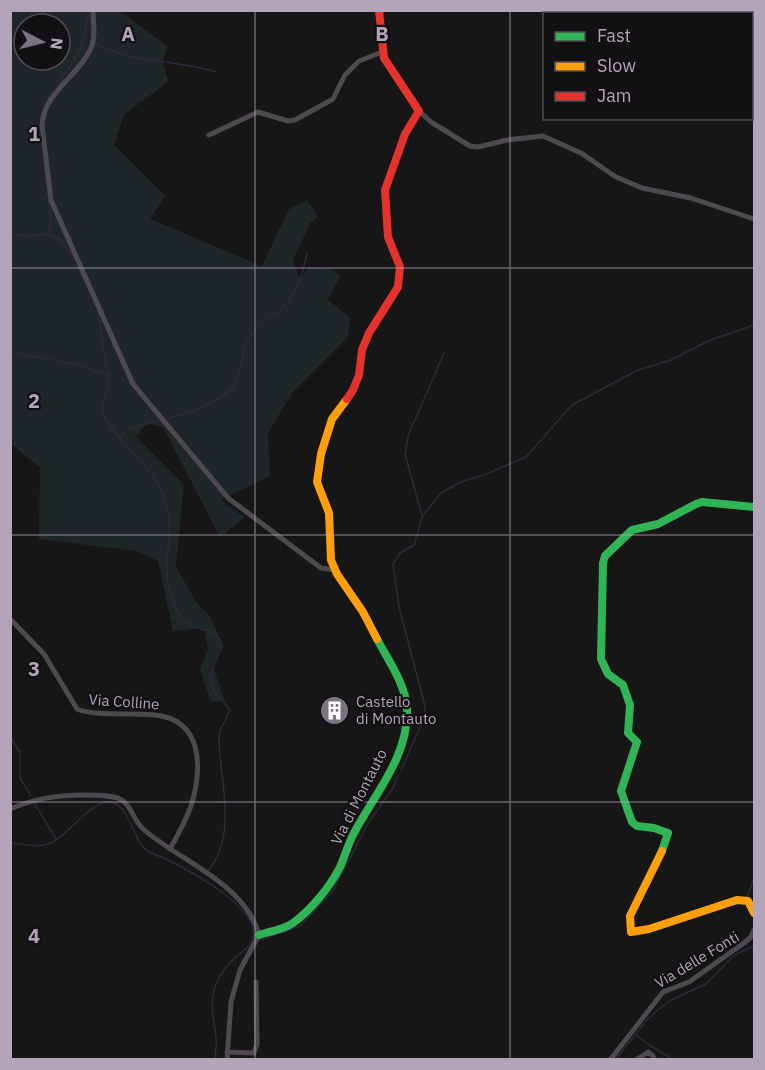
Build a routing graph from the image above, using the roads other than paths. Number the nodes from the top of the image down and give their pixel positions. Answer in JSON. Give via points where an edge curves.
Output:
{"nodes":[{"id":1,"x":93,"y":10,"type":"edge"},
{"id":2,"x":379,"y":10,"type":"edge"},
{"id":3,"x":382,"y":52,"type":"junction"},
{"id":4,"x":419,"y":111,"type":"junction"},
{"id":5,"x":209,"y":135,"type":"dead end"},
{"id":6,"x":754,"y":219,"type":"edge"},
{"id":7,"x":754,"y":507,"type":"edge"},
{"id":8,"x":335,"y":570,"type":"dead end"},
{"id":9,"x":10,"y":619,"type":"edge"},
{"id":10,"x":10,"y":808,"type":"edge"},
{"id":11,"x":170,"y":849,"type":"junction"},
{"id":12,"x":754,"y":913,"type":"edge"},
{"id":13,"x":754,"y":930,"type":"edge"},
{"id":14,"x":259,"y":935,"type":"junction"},
{"id":15,"x":754,"y":942,"type":"edge"},
{"id":16,"x":744,"y":943,"type":"junction"},
{"id":17,"x":256,"y":982,"type":"dead end"},
{"id":18,"x":227,"y":1052,"type":"junction"},
{"id":19,"x":227,"y":1059,"type":"edge"},
{"id":20,"x":610,"y":1059,"type":"edge"},
{"id":21,"x":636,"y":1059,"type":"edge"},
{"id":22,"x":654,"y":1059,"type":"edge"}],
"edges":[{"from":1,"to":8,"type":"street","via":[[92,46],[43,113],[51,200],[133,384],[228,498],[321,568]]},
{"from":2,"to":3,"type":"street"},
{"from":3,"to":4,"type":"street"},
{"from":3,"to":5,"type":"street","via":[[359,61],[345,75],[333,99],[295,120],[258,112]]},
{"from":4,"to":6,"type":"street","via":[[470,146],[543,136],[642,188],[722,207]]},
{"from":4,"to":14,"type":"street","name":"Via di Montauto","via":[[405,134],[385,190],[387,230],[400,267],[398,287],[369,333],[353,390],[332,419],[317,482],[328,513],[331,560],[404,692],[407,721],[392,769],[354,833],[334,877],[294,922]]},
{"from":7,"to":12,"type":"street","via":[[702,502],[658,524],[632,530],[620,541],[603,563],[601,659],[608,674],[623,685],[630,705],[628,733],[637,742],[621,791],[632,822],[668,833],[630,916],[631,932],[737,900],[748,901]]},
{"from":9,"to":11,"type":"street","name":"Via Colline","via":[[44,654],[77,709],[157,715],[178,721],[186,728],[196,748],[198,768],[192,803]]},
{"from":10,"to":11,"type":"street","via":[[45,797],[107,795],[121,799],[141,827]]},
{"from":11,"to":14,"type":"street","via":[[236,897],[248,910]]},
{"from":13,"to":16,"type":"street"},
{"from":14,"to":18,"type":"street","via":[[240,970],[231,1002]]},
{"from":15,"to":16,"type":"street","name":"Via delle Fonti"},
{"from":16,"to":20,"type":"street","name":"Via delle Fonti","via":[[689,982],[663,992]]},
{"from":17,"to":18,"type":"street","via":[[254,1053]]},
{"from":18,"to":19,"type":"street"},
{"from":21,"to":22,"type":"street","via":[[648,1052]]}]}
